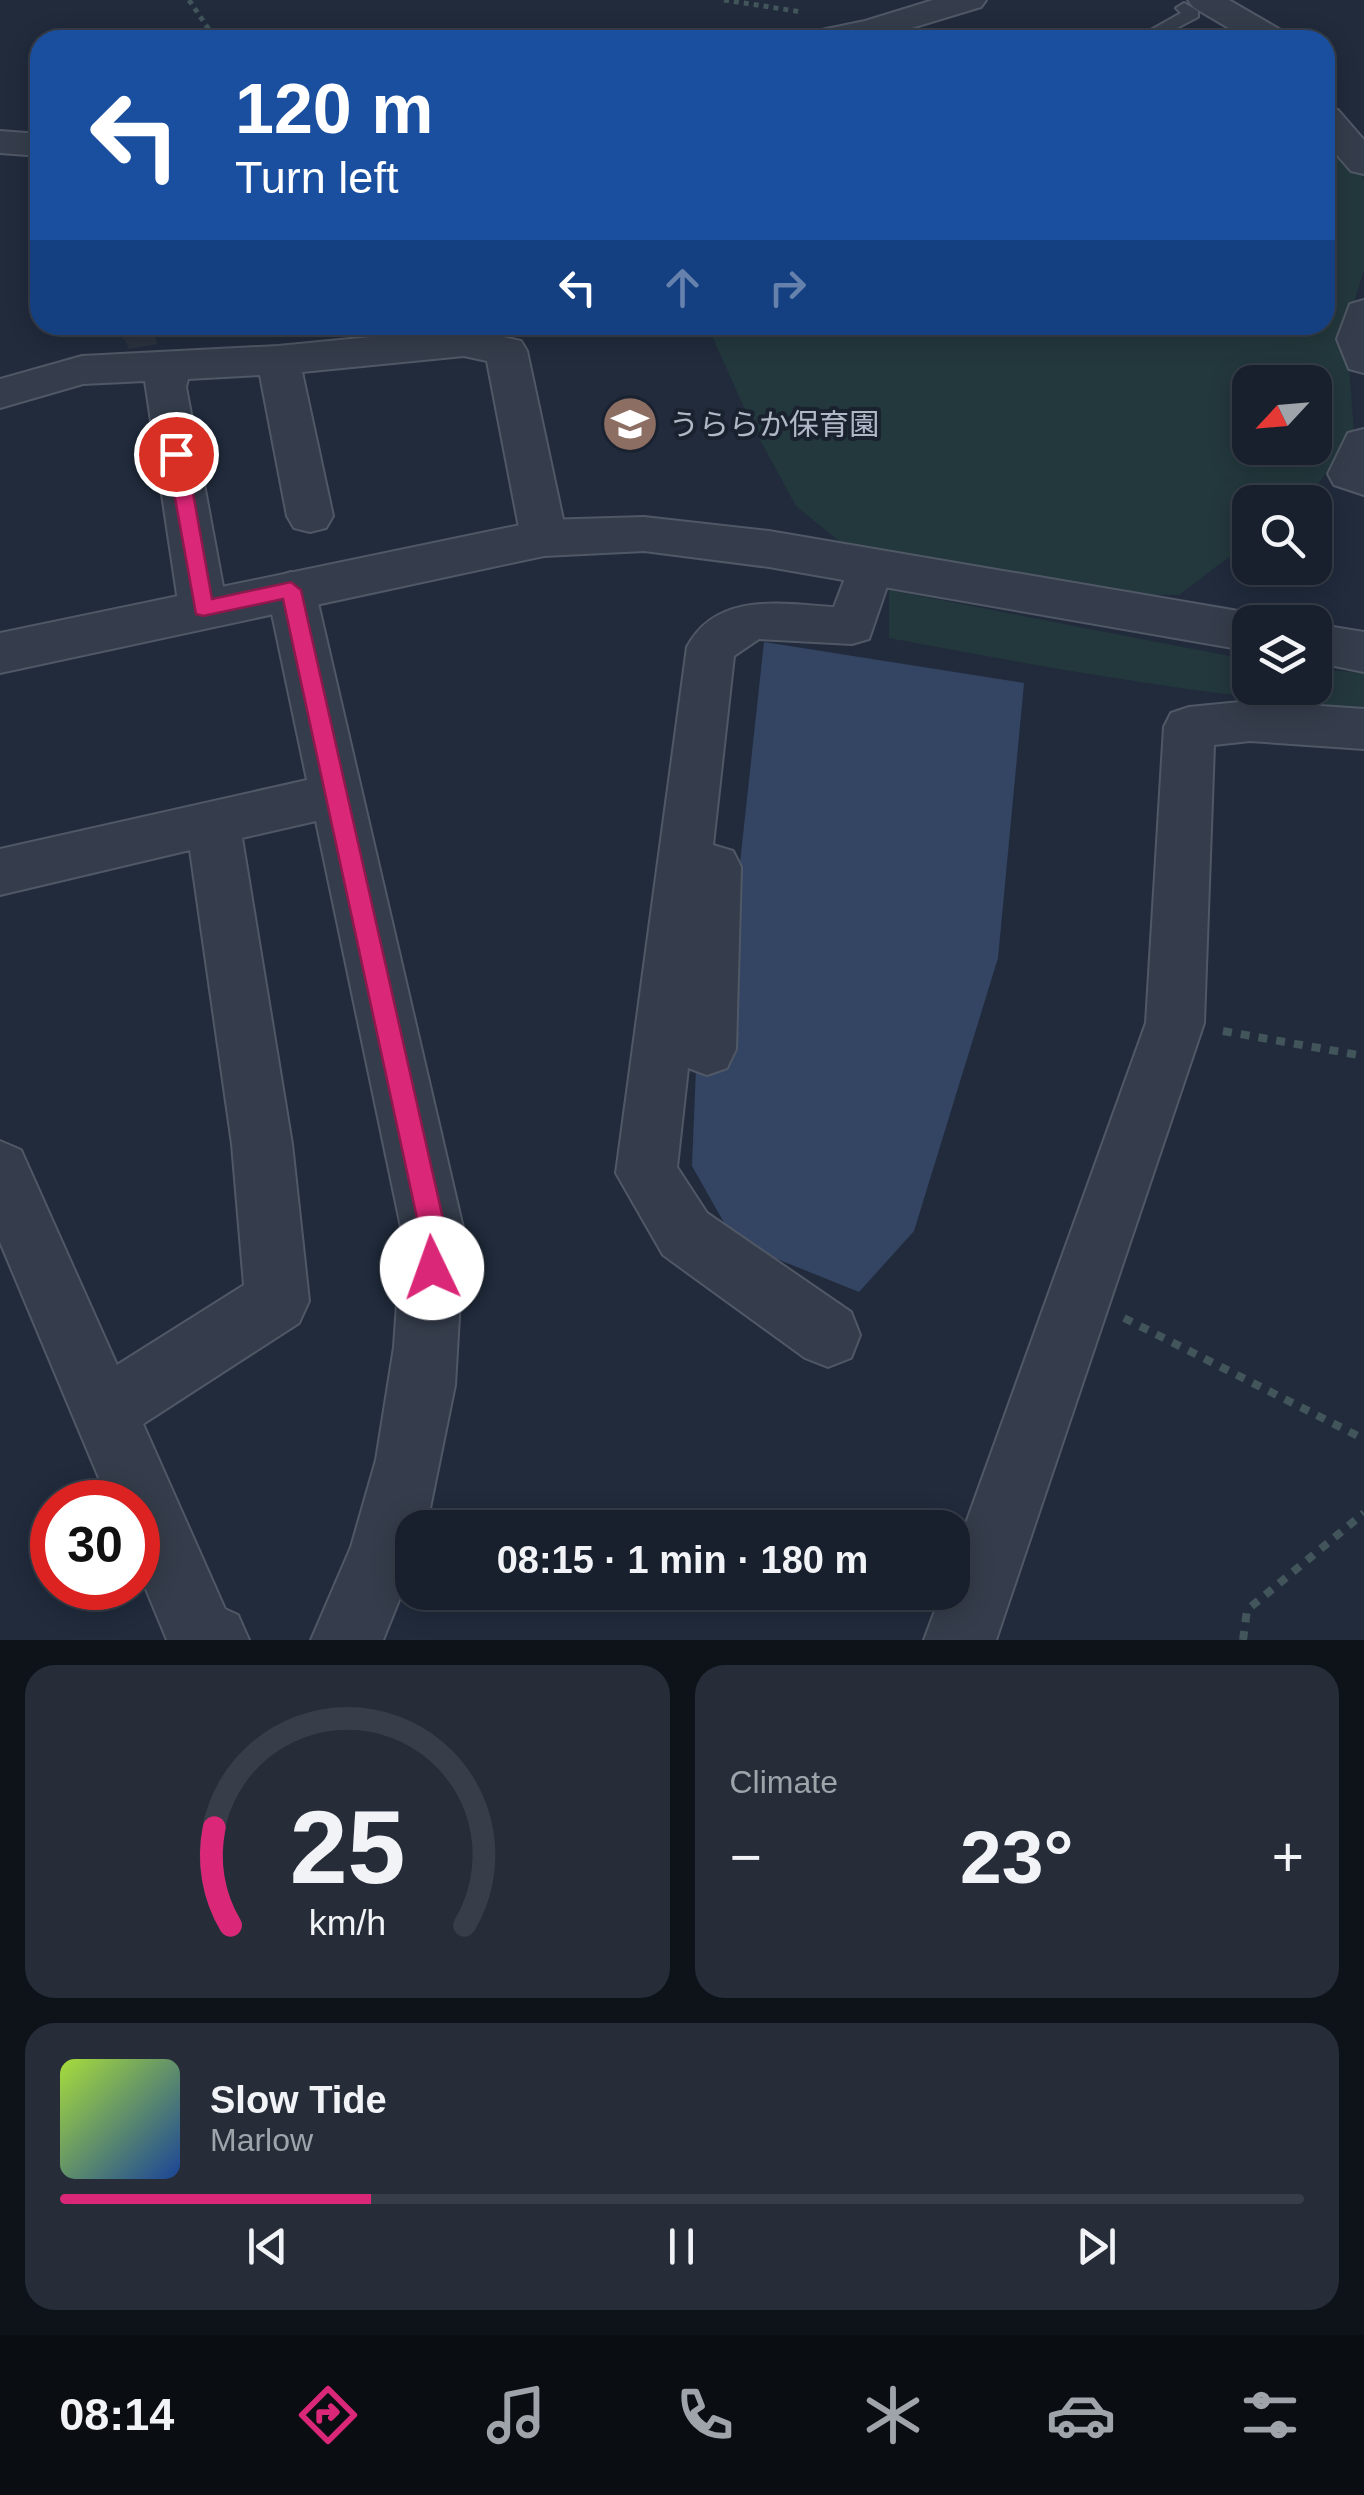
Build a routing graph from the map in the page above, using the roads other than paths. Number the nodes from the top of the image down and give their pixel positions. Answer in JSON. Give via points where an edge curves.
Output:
{"nodes":[{"id":1,"x":969,"y":0,"type":"edge"},
{"id":2,"x":1190,"y":2,"type":"edge"},
{"id":3,"x":871,"y":30,"type":"edge"},
{"id":4,"x":1161,"y":30,"type":"edge"},
{"id":5,"x":1252,"y":30,"type":"edge"},
{"id":6,"x":1335,"y":130,"type":"edge"},
{"id":7,"x":0,"y":142,"type":"edge"},
{"id":8,"x":30,"y":144,"type":"edge"},
{"id":9,"x":1364,"y":163,"type":"edge"},
{"id":10,"x":1364,"y":313,"type":"edge"},
{"id":11,"x":302,"y":347,"type":"edge"},
{"id":12,"x":1364,"y":360,"type":"edge"},
{"id":13,"x":170,"y":364,"type":"junction"},
{"id":14,"x":0,"y":394,"type":"edge"},
{"id":15,"x":1364,"y":444,"type":"edge"},
{"id":16,"x":1364,"y":479,"type":"edge"},
{"id":17,"x":310,"y":516,"type":"dead end"},
{"id":18,"x":544,"y":538,"type":"junction"},
{"id":19,"x":871,"y":566,"type":"junction"},
{"id":20,"x":291,"y":590,"type":"junction"},
{"id":21,"x":203,"y":608,"type":"junction"},
{"id":22,"x":1232,"y":629,"type":"edge"},
{"id":23,"x":1332,"y":646,"type":"edge"},
{"id":24,"x":0,"y":652,"type":"edge"},
{"id":25,"x":1364,"y":652,"type":"edge"},
{"id":26,"x":706,"y":682,"type":"junction"},
{"id":27,"x":1364,"y":729,"type":"edge"},
{"id":28,"x":336,"y":796,"type":"junction"},
{"id":29,"x":213,"y":824,"type":"junction"},
{"id":30,"x":0,"y":872,"type":"edge"},
{"id":31,"x":707,"y":1049,"type":"dead end"},
{"id":32,"x":0,"y":1170,"type":"edge"},
{"id":33,"x":828,"y":1335,"type":"dead end"},
{"id":34,"x":103,"y":1412,"type":"junction"},
{"id":35,"x":213,"y":1640,"type":"edge"},
{"id":36,"x":346,"y":1640,"type":"edge"},
{"id":37,"x":960,"y":1640,"type":"edge"}],
"edges":[{"from":1,"to":3,"type":"street"},
{"from":2,"to":4,"type":"lane","via":[[1192,14]]},
{"from":2,"to":5,"type":"street"},
{"from":6,"to":9,"type":"street"},
{"from":7,"to":8,"type":"street"},
{"from":10,"to":12,"type":"street","via":[[1358,340]]},
{"from":11,"to":13,"type":"street"},
{"from":11,"to":17,"type":"street"},
{"from":11,"to":18,"type":"street","via":[[464,342],[506,351]]},
{"from":13,"to":14,"type":"street","via":[[82,370]]},
{"from":13,"to":21,"type":"street","via":[[165,387]]},
{"from":15,"to":16,"type":"street","via":[[1350,474]]},
{"from":18,"to":19,"type":"street","via":[[644,534]]},
{"from":18,"to":20,"type":"street"},
{"from":19,"to":22,"type":"street"},
{"from":19,"to":26,"type":"street","via":[[852,626],[750,620],[711,647]]},
{"from":20,"to":21,"type":"street"},
{"from":20,"to":28,"type":"street"},
{"from":21,"to":24,"type":"street"},
{"from":23,"to":25,"type":"street"},
{"from":26,"to":31,"type":"street","via":[[722,686]]},
{"from":26,"to":33,"type":"street","via":[[646,1174],[685,1234]]},
{"from":27,"to":37,"type":"street","via":[[1250,721],[1190,727],[1175,1022]]},
{"from":28,"to":29,"type":"street"},
{"from":28,"to":36,"type":"street","via":[[433,1232],[418,1420],[390,1536]]},
{"from":29,"to":30,"type":"street"},
{"from":29,"to":34,"type":"street","via":[[262,1144],[277,1301]]},
{"from":32,"to":34,"type":"street"},
{"from":34,"to":35,"type":"street","via":[[200,1634]]}]}
